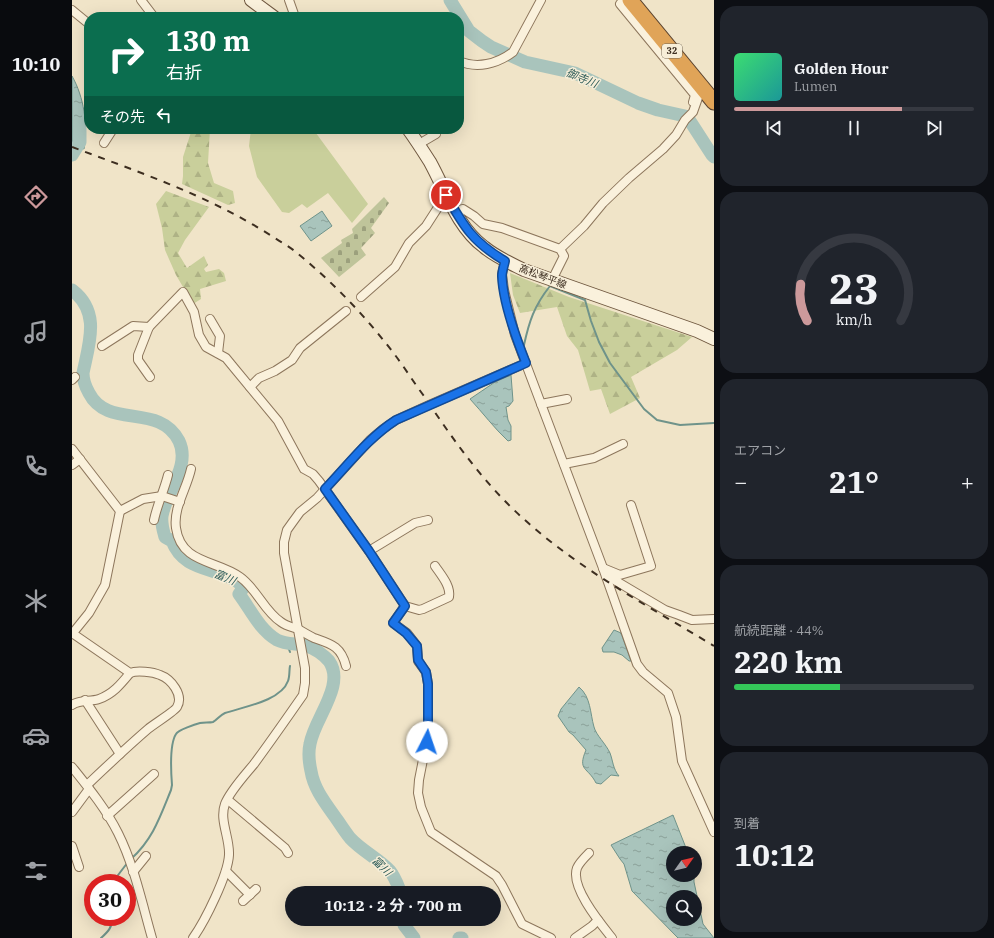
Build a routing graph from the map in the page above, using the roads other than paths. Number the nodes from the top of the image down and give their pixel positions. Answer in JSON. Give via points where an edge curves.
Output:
{"nodes":[{"id":1,"x":141,"y":0,"type":"edge"},
{"id":2,"x":251,"y":0,"type":"edge"},
{"id":3,"x":288,"y":0,"type":"edge"},
{"id":4,"x":540,"y":0,"type":"edge"},
{"id":5,"x":623,"y":0,"type":"edge"},
{"id":6,"x":630,"y":0,"type":"edge"},
{"id":7,"x":643,"y":0,"type":"edge"},
{"id":8,"x":72,"y":10,"type":"edge"},
{"id":9,"x":150,"y":12,"type":"edge"},
{"id":10,"x":267,"y":12,"type":"edge"},
{"id":11,"x":294,"y":12,"type":"edge"},
{"id":12,"x":84,"y":20,"type":"edge"},
{"id":13,"x":464,"y":63,"type":"edge"},
{"id":14,"x":711,"y":93,"type":"edge"},
{"id":15,"x":689,"y":116,"type":"junction"},
{"id":16,"x":110,"y":134,"type":"edge"},
{"id":17,"x":412,"y":134,"type":"edge"},
{"id":18,"x":436,"y":134,"type":"edge"},
{"id":19,"x":104,"y":143,"type":"dead end"},
{"id":20,"x":419,"y":144,"type":"junction"},
{"id":21,"x":446,"y":195,"type":"junction"},
{"id":22,"x":455,"y":211,"type":"junction"},
{"id":23,"x":560,"y":249,"type":"junction"},
{"id":24,"x":505,"y":261,"type":"junction"},
{"id":25,"x":552,"y":280,"type":"junction"},
{"id":26,"x":361,"y":297,"type":"dead end"},
{"id":27,"x":346,"y":311,"type":"dead end"},
{"id":28,"x":210,"y":319,"type":"dead end"},
{"id":29,"x":149,"y":327,"type":"junction"},
{"id":30,"x":714,"y":339,"type":"edge"},
{"id":31,"x":102,"y":346,"type":"dead end"},
{"id":32,"x":218,"y":353,"type":"junction"},
{"id":33,"x":526,"y":363,"type":"junction"},
{"id":34,"x":150,"y":377,"type":"dead end"},
{"id":35,"x":250,"y":387,"type":"junction"},
{"id":36,"x":567,"y":399,"type":"dead end"},
{"id":37,"x":542,"y":404,"type":"junction"},
{"id":38,"x":623,"y":444,"type":"dead end"},
{"id":39,"x":72,"y":449,"type":"edge"},
{"id":40,"x":80,"y":459,"type":"junction"},
{"id":41,"x":564,"y":464,"type":"junction"},
{"id":42,"x":72,"y":465,"type":"edge"},
{"id":43,"x":191,"y":469,"type":"dead end"},
{"id":44,"x":168,"y":475,"type":"dead end"},
{"id":45,"x":325,"y":489,"type":"junction"},
{"id":46,"x":163,"y":497,"type":"junction"},
{"id":47,"x":179,"y":502,"type":"junction"},
{"id":48,"x":631,"y":505,"type":"dead end"},
{"id":49,"x":120,"y":511,"type":"junction"},
{"id":50,"x":154,"y":520,"type":"dead end"},
{"id":51,"x":428,"y":520,"type":"dead end"},
{"id":52,"x":369,"y":551,"type":"junction"},
{"id":53,"x":435,"y":566,"type":"dead end"},
{"id":54,"x":605,"y":572,"type":"junction"},
{"id":55,"x":405,"y":606,"type":"junction"},
{"id":56,"x":714,"y":619,"type":"edge"},
{"id":57,"x":298,"y":631,"type":"junction"},
{"id":58,"x":72,"y":633,"type":"edge"},
{"id":59,"x":346,"y":666,"type":"dead end"},
{"id":60,"x":130,"y":673,"type":"junction"},
{"id":61,"x":85,"y":700,"type":"junction"},
{"id":62,"x":72,"y":705,"type":"edge"},
{"id":63,"x":120,"y":754,"type":"junction"},
{"id":64,"x":72,"y":767,"type":"edge"},
{"id":65,"x":154,"y":774,"type":"dead end"},
{"id":66,"x":88,"y":787,"type":"junction"},
{"id":67,"x":228,"y":800,"type":"junction"},
{"id":68,"x":72,"y":812,"type":"edge"},
{"id":69,"x":107,"y":816,"type":"junction"},
{"id":70,"x":714,"y":832,"type":"edge"},
{"id":71,"x":72,"y":846,"type":"edge"},
{"id":72,"x":288,"y":853,"type":"dead end"},
{"id":73,"x":589,"y":853,"type":"dead end"},
{"id":74,"x":146,"y":856,"type":"dead end"},
{"id":75,"x":130,"y":864,"type":"junction"},
{"id":76,"x":79,"y":867,"type":"dead end"},
{"id":77,"x":226,"y":871,"type":"junction"},
{"id":78,"x":243,"y":901,"type":"dead end"},
{"id":79,"x":598,"y":920,"type":"junction"},
{"id":80,"x":152,"y":938,"type":"edge"},
{"id":81,"x":193,"y":938,"type":"edge"},
{"id":82,"x":551,"y":938,"type":"edge"},
{"id":83,"x":575,"y":938,"type":"edge"},
{"id":84,"x":612,"y":938,"type":"edge"}],
"edges":[{"from":1,"to":9,"type":"street"},
{"from":2,"to":10,"type":"main road"},
{"from":3,"to":11,"type":"street"},
{"from":4,"to":13,"type":"street","via":[[510,55],[481,66]]},
{"from":5,"to":15,"type":"street","via":[[620,4],[695,95]]},
{"from":6,"to":14,"type":"highway","number":"32"},
{"from":7,"to":14,"type":"highway","number":"32"},
{"from":8,"to":12,"type":"street"},
{"from":14,"to":15,"type":"street","via":[[699,95]]},
{"from":15,"to":23,"type":"street","via":[[663,149],[613,193]]},
{"from":16,"to":19,"type":"street"},
{"from":17,"to":20,"type":"main road","name":"高松琴平線"},
{"from":18,"to":20,"type":"street"},
{"from":20,"to":21,"type":"main road","name":"高松琴平線"},
{"from":21,"to":22,"type":"main road","name":"高松琴平線"},
{"from":21,"to":26,"type":"street","via":[[426,226],[409,243],[395,267]]},
{"from":22,"to":23,"type":"street","via":[[463,209],[483,224],[502,228]]},
{"from":22,"to":24,"type":"main road","name":"高松琴平線","via":[[483,247]]},
{"from":23,"to":25,"type":"street","via":[[564,256]]},
{"from":24,"to":25,"type":"main road","name":"高松琴平線"},
{"from":24,"to":33,"type":"street","via":[[502,274],[504,290],[515,335]]},
{"from":25,"to":30,"type":"main road","name":"高松琴平線"},
{"from":27,"to":35,"type":"street","via":[[300,348],[292,360],[259,378]]},
{"from":28,"to":32,"type":"street","via":[[220,336]]},
{"from":29,"to":31,"type":"street","via":[[133,326]]},
{"from":29,"to":32,"type":"street","via":[[183,292],[194,312],[199,335],[206,347]]},
{"from":29,"to":34,"type":"street","via":[[138,360]]},
{"from":32,"to":35,"type":"street","via":[[226,358]]},
{"from":33,"to":37,"type":"street"},
{"from":33,"to":45,"type":"street","via":[[396,420],[370,440]]},
{"from":35,"to":45,"type":"street","via":[[278,422],[304,469],[313,474]]},
{"from":36,"to":37,"type":"street"},
{"from":37,"to":41,"type":"street"},
{"from":38,"to":41,"type":"street","via":[[594,458]]},
{"from":39,"to":40,"type":"street"},
{"from":40,"to":42,"type":"street"},
{"from":40,"to":49,"type":"street"},
{"from":41,"to":54,"type":"street"},
{"from":43,"to":47,"type":"street","via":[[189,481]]},
{"from":44,"to":46,"type":"street"},
{"from":45,"to":52,"type":"street"},
{"from":45,"to":57,"type":"street","via":[[300,512],[287,530],[284,542]]},
{"from":46,"to":47,"type":"street"},
{"from":46,"to":49,"type":"street","via":[[143,499]]},
{"from":46,"to":50,"type":"street","via":[[156,509]]},
{"from":47,"to":57,"type":"street","via":[[176,528],[185,549],[200,560],[241,577],[280,622]]},
{"from":48,"to":54,"type":"street","via":[[651,566],[620,575]]},
{"from":49,"to":58,"type":"street","via":[[105,585],[89,613]]},
{"from":51,"to":52,"type":"street","via":[[415,523]]},
{"from":52,"to":55,"type":"street"},
{"from":53,"to":55,"type":"street","via":[[448,587],[449,597],[419,610]]},
{"from":54,"to":56,"type":"street","via":[[665,610],[692,620]]},
{"from":54,"to":70,"type":"street","via":[[637,664],[668,693],[676,717],[682,761]]},
{"from":55,"to":82,"type":"street","via":[[393,623],[417,646],[418,660],[426,672],[428,684],[428,734],[418,793],[431,832],[496,876],[522,924]]},
{"from":57,"to":59,"type":"street","via":[[334,646],[344,657]]},
{"from":57,"to":67,"type":"street","via":[[305,676],[303,695]]},
{"from":58,"to":60,"type":"street"},
{"from":60,"to":61,"type":"street","via":[[119,687],[109,694],[98,699]]},
{"from":60,"to":63,"type":"street","via":[[134,671],[159,674],[166,678],[177,691],[179,701],[177,708]]},
{"from":61,"to":62,"type":"street"},
{"from":61,"to":63,"type":"street"},
{"from":63,"to":66,"type":"street"},
{"from":64,"to":66,"type":"street"},
{"from":65,"to":69,"type":"street"},
{"from":66,"to":68,"type":"street"},
{"from":66,"to":69,"type":"street"},
{"from":67,"to":72,"type":"street"},
{"from":67,"to":77,"type":"street","via":[[225,804],[224,820],[229,856]]},
{"from":69,"to":75,"type":"street","via":[[118,832]]},
{"from":71,"to":76,"type":"street"},
{"from":73,"to":79,"type":"street","via":[[577,867],[576,877],[578,888]]},
{"from":74,"to":75,"type":"street"},
{"from":75,"to":80,"type":"street"},
{"from":77,"to":78,"type":"street","via":[[253,892]]},
{"from":77,"to":81,"type":"street","via":[[202,925]]},
{"from":79,"to":83,"type":"street"},
{"from":79,"to":84,"type":"street"}]}
